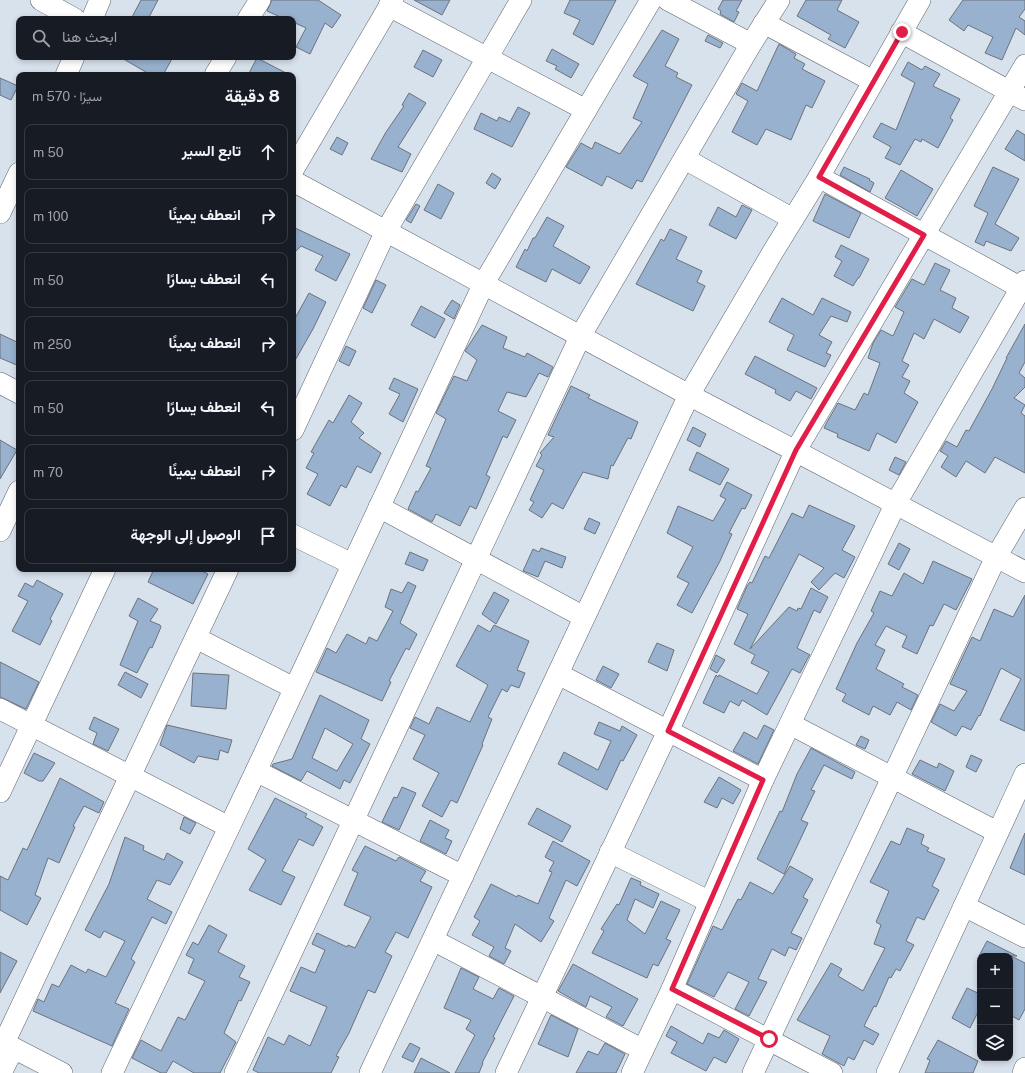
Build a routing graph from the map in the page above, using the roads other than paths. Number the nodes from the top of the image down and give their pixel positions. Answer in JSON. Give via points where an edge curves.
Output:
{"nodes":[{"id":1,"x":41,"y":0,"type":"edge"},
{"id":2,"x":100,"y":0,"type":"edge"},
{"id":3,"x":260,"y":0,"type":"edge"},
{"id":4,"x":521,"y":0,"type":"edge"},
{"id":5,"x":651,"y":0,"type":"edge"},
{"id":6,"x":668,"y":0,"type":"edge"},
{"id":7,"x":779,"y":0,"type":"edge"},
{"id":8,"x":920,"y":0,"type":"edge"},
{"id":9,"x":391,"y":3,"type":"edge"},
{"id":10,"x":70,"y":16,"type":"edge"},
{"id":11,"x":93,"y":16,"type":"edge"},
{"id":12,"x":250,"y":16,"type":"edge"},
{"id":13,"x":764,"y":23,"type":"junction"},
{"id":14,"x":902,"y":32,"type":"junction"},
{"id":15,"x":751,"y":44,"type":"junction"},
{"id":16,"x":488,"y":57,"type":"junction"},
{"id":17,"x":224,"y":60,"type":"edge"},
{"id":18,"x":1025,"y":65,"type":"edge"},
{"id":19,"x":217,"y":72,"type":"edge"},
{"id":20,"x":873,"y":81,"type":"junction"},
{"id":21,"x":1017,"y":95,"type":"edge"},
{"id":22,"x":586,"y":110,"type":"junction"},
{"id":23,"x":684,"y":159,"type":"junction"},
{"id":24,"x":296,"y":165,"type":"edge"},
{"id":25,"x":819,"y":177,"type":"junction"},
{"id":26,"x":16,"y":179,"type":"edge"},
{"id":27,"x":296,"y":183,"type":"edge"},
{"id":28,"x":0,"y":213,"type":"edge"},
{"id":29,"x":793,"y":219,"type":"junction"},
{"id":30,"x":386,"y":231,"type":"junction"},
{"id":31,"x":924,"y":235,"type":"junction"},
{"id":32,"x":484,"y":283,"type":"junction"},
{"id":33,"x":1024,"y":287,"type":"edge"},
{"id":34,"x":581,"y":335,"type":"junction"},
{"id":35,"x":0,"y":383,"type":"edge"},
{"id":36,"x":16,"y":391,"type":"edge"},
{"id":37,"x":689,"y":395,"type":"junction"},
{"id":38,"x":296,"y":424,"type":"edge"},
{"id":39,"x":796,"y":450,"type":"junction"},
{"id":40,"x":16,"y":497,"type":"edge"},
{"id":41,"x":896,"y":503,"type":"junction"},
{"id":42,"x":379,"y":507,"type":"junction"},
{"id":43,"x":1025,"y":508,"type":"edge"},
{"id":44,"x":0,"y":531,"type":"edge"},
{"id":45,"x":296,"y":536,"type":"edge"},
{"id":46,"x":996,"y":557,"type":"junction"},
{"id":47,"x":477,"y":560,"type":"junction"},
{"id":48,"x":352,"y":564,"type":"junction"},
{"id":49,"x":104,"y":572,"type":"edge"},
{"id":50,"x":227,"y":572,"type":"edge"},
{"id":51,"x":1025,"y":572,"type":"edge"},
{"id":52,"x":584,"y":617,"type":"junction"},
{"id":53,"x":196,"y":638,"type":"junction"},
{"id":54,"x":558,"y":674,"type":"junction"},
{"id":55,"x":294,"y":688,"type":"junction"},
{"id":56,"x":0,"y":709,"type":"edge"},
{"id":57,"x":790,"y":724,"type":"junction"},
{"id":58,"x":31,"y":726,"type":"junction"},
{"id":59,"x":668,"y":731,"type":"junction"},
{"id":60,"x":256,"y":771,"type":"junction"},
{"id":61,"x":1025,"y":774,"type":"edge"},
{"id":62,"x":129,"y":777,"type":"junction"},
{"id":63,"x":892,"y":778,"type":"junction"},
{"id":64,"x":763,"y":780,"type":"junction"},
{"id":65,"x":0,"y":792,"type":"edge"},
{"id":66,"x":354,"y":822,"type":"junction"},
{"id":67,"x":229,"y":827,"type":"junction"},
{"id":68,"x":997,"y":832,"type":"junction"},
{"id":69,"x":610,"y":852,"type":"junction"},
{"id":70,"x":463,"y":876,"type":"junction"},
{"id":71,"x":710,"y":902,"type":"junction"},
{"id":72,"x":964,"y":906,"type":"junction"},
{"id":73,"x":1025,"y":937,"type":"edge"},
{"id":74,"x":433,"y":940,"type":"junction"},
{"id":75,"x":672,"y":989,"type":"junction"},
{"id":76,"x":541,"y":996,"type":"junction"},
{"id":77,"x":769,"y":1039,"type":"junction"},
{"id":78,"x":6,"y":1044,"type":"edge"},
{"id":79,"x":643,"y":1050,"type":"junction"},
{"id":80,"x":1025,"y":1068,"type":"edge"},
{"id":81,"x":1,"y":1073,"type":"edge"},
{"id":82,"x":62,"y":1073,"type":"edge"},
{"id":83,"x":112,"y":1073,"type":"edge"},
{"id":84,"x":235,"y":1073,"type":"edge"},
{"id":85,"x":370,"y":1073,"type":"edge"},
{"id":86,"x":506,"y":1073,"type":"edge"},
{"id":87,"x":632,"y":1073,"type":"edge"},
{"id":88,"x":753,"y":1073,"type":"edge"},
{"id":89,"x":832,"y":1073,"type":"edge"},
{"id":90,"x":887,"y":1073,"type":"edge"},
{"id":91,"x":1023,"y":1073,"type":"edge"}],
"edges":[{"from":1,"to":10,"type":"street"},
{"from":2,"to":11,"type":"street"},
{"from":3,"to":12,"type":"street"},
{"from":4,"to":16,"type":"street"},
{"from":5,"to":22,"type":"street"},
{"from":6,"to":15,"type":"street"},
{"from":7,"to":13,"type":"street"},
{"from":8,"to":14,"type":"street"},
{"from":9,"to":16,"type":"street"},
{"from":9,"to":24,"type":"street"},
{"from":13,"to":15,"type":"street"},
{"from":13,"to":20,"type":"street"},
{"from":14,"to":20,"type":"street"},
{"from":14,"to":21,"type":"street"},
{"from":15,"to":23,"type":"street"},
{"from":16,"to":22,"type":"street"},
{"from":16,"to":30,"type":"street"},
{"from":17,"to":19,"type":"street"},
{"from":18,"to":21,"type":"street"},
{"from":20,"to":25,"type":"street"},
{"from":21,"to":31,"type":"street"},
{"from":22,"to":32,"type":"street"},
{"from":23,"to":29,"type":"street"},
{"from":23,"to":34,"type":"street"},
{"from":25,"to":29,"type":"street"},
{"from":25,"to":31,"type":"street"},
{"from":26,"to":28,"type":"street"},
{"from":27,"to":30,"type":"street"},
{"from":29,"to":37,"type":"street"},
{"from":30,"to":32,"type":"street"},
{"from":30,"to":38,"type":"street"},
{"from":31,"to":33,"type":"street"},
{"from":31,"to":39,"type":"street"},
{"from":32,"to":34,"type":"street"},
{"from":32,"to":42,"type":"street"},
{"from":33,"to":41,"type":"street"},
{"from":34,"to":37,"type":"street"},
{"from":34,"to":47,"type":"street"},
{"from":35,"to":36,"type":"street"},
{"from":37,"to":39,"type":"street"},
{"from":37,"to":52,"type":"street"},
{"from":39,"to":41,"type":"street"},
{"from":39,"to":59,"type":"street"},
{"from":40,"to":44,"type":"street"},
{"from":41,"to":46,"type":"street"},
{"from":41,"to":57,"type":"street"},
{"from":42,"to":47,"type":"street"},
{"from":42,"to":48,"type":"street"},
{"from":43,"to":46,"type":"street"},
{"from":45,"to":48,"type":"street"},
{"from":46,"to":51,"type":"street"},
{"from":46,"to":63,"type":"street"},
{"from":47,"to":52,"type":"street"},
{"from":47,"to":66,"type":"street"},
{"from":48,"to":55,"type":"street"},
{"from":49,"to":58,"type":"street"},
{"from":50,"to":53,"type":"street"},
{"from":52,"to":54,"type":"street"},
{"from":53,"to":55,"type":"street"},
{"from":53,"to":62,"type":"street"},
{"from":54,"to":59,"type":"street"},
{"from":54,"to":70,"type":"street"},
{"from":55,"to":60,"type":"street"},
{"from":56,"to":58,"type":"street"},
{"from":57,"to":63,"type":"street"},
{"from":57,"to":64,"type":"street"},
{"from":58,"to":62,"type":"street"},
{"from":58,"to":65,"type":"street"},
{"from":59,"to":64,"type":"street"},
{"from":59,"to":69,"type":"street"},
{"from":60,"to":66,"type":"street"},
{"from":60,"to":67,"type":"street"},
{"from":61,"to":68,"type":"street"},
{"from":62,"to":67,"type":"street"},
{"from":62,"to":78,"type":"street"},
{"from":63,"to":68,"type":"street"},
{"from":63,"to":77,"type":"street"},
{"from":64,"to":71,"type":"street"},
{"from":66,"to":70,"type":"street"},
{"from":66,"to":84,"type":"street"},
{"from":67,"to":83,"type":"street"},
{"from":68,"to":72,"type":"street"},
{"from":69,"to":71,"type":"street"},
{"from":69,"to":76,"type":"street"},
{"from":70,"to":74,"type":"street"},
{"from":71,"to":75,"type":"street"},
{"from":72,"to":73,"type":"street"},
{"from":72,"to":90,"type":"street"},
{"from":74,"to":76,"type":"street"},
{"from":74,"to":85,"type":"street"},
{"from":75,"to":77,"type":"street"},
{"from":75,"to":79,"type":"street"},
{"from":76,"to":79,"type":"street"},
{"from":76,"to":86,"type":"street"},
{"from":77,"to":88,"type":"street"},
{"from":77,"to":89,"type":"street"},
{"from":78,"to":81,"type":"street"},
{"from":78,"to":82,"type":"street"},
{"from":79,"to":87,"type":"street"},
{"from":80,"to":91,"type":"street"}]}
